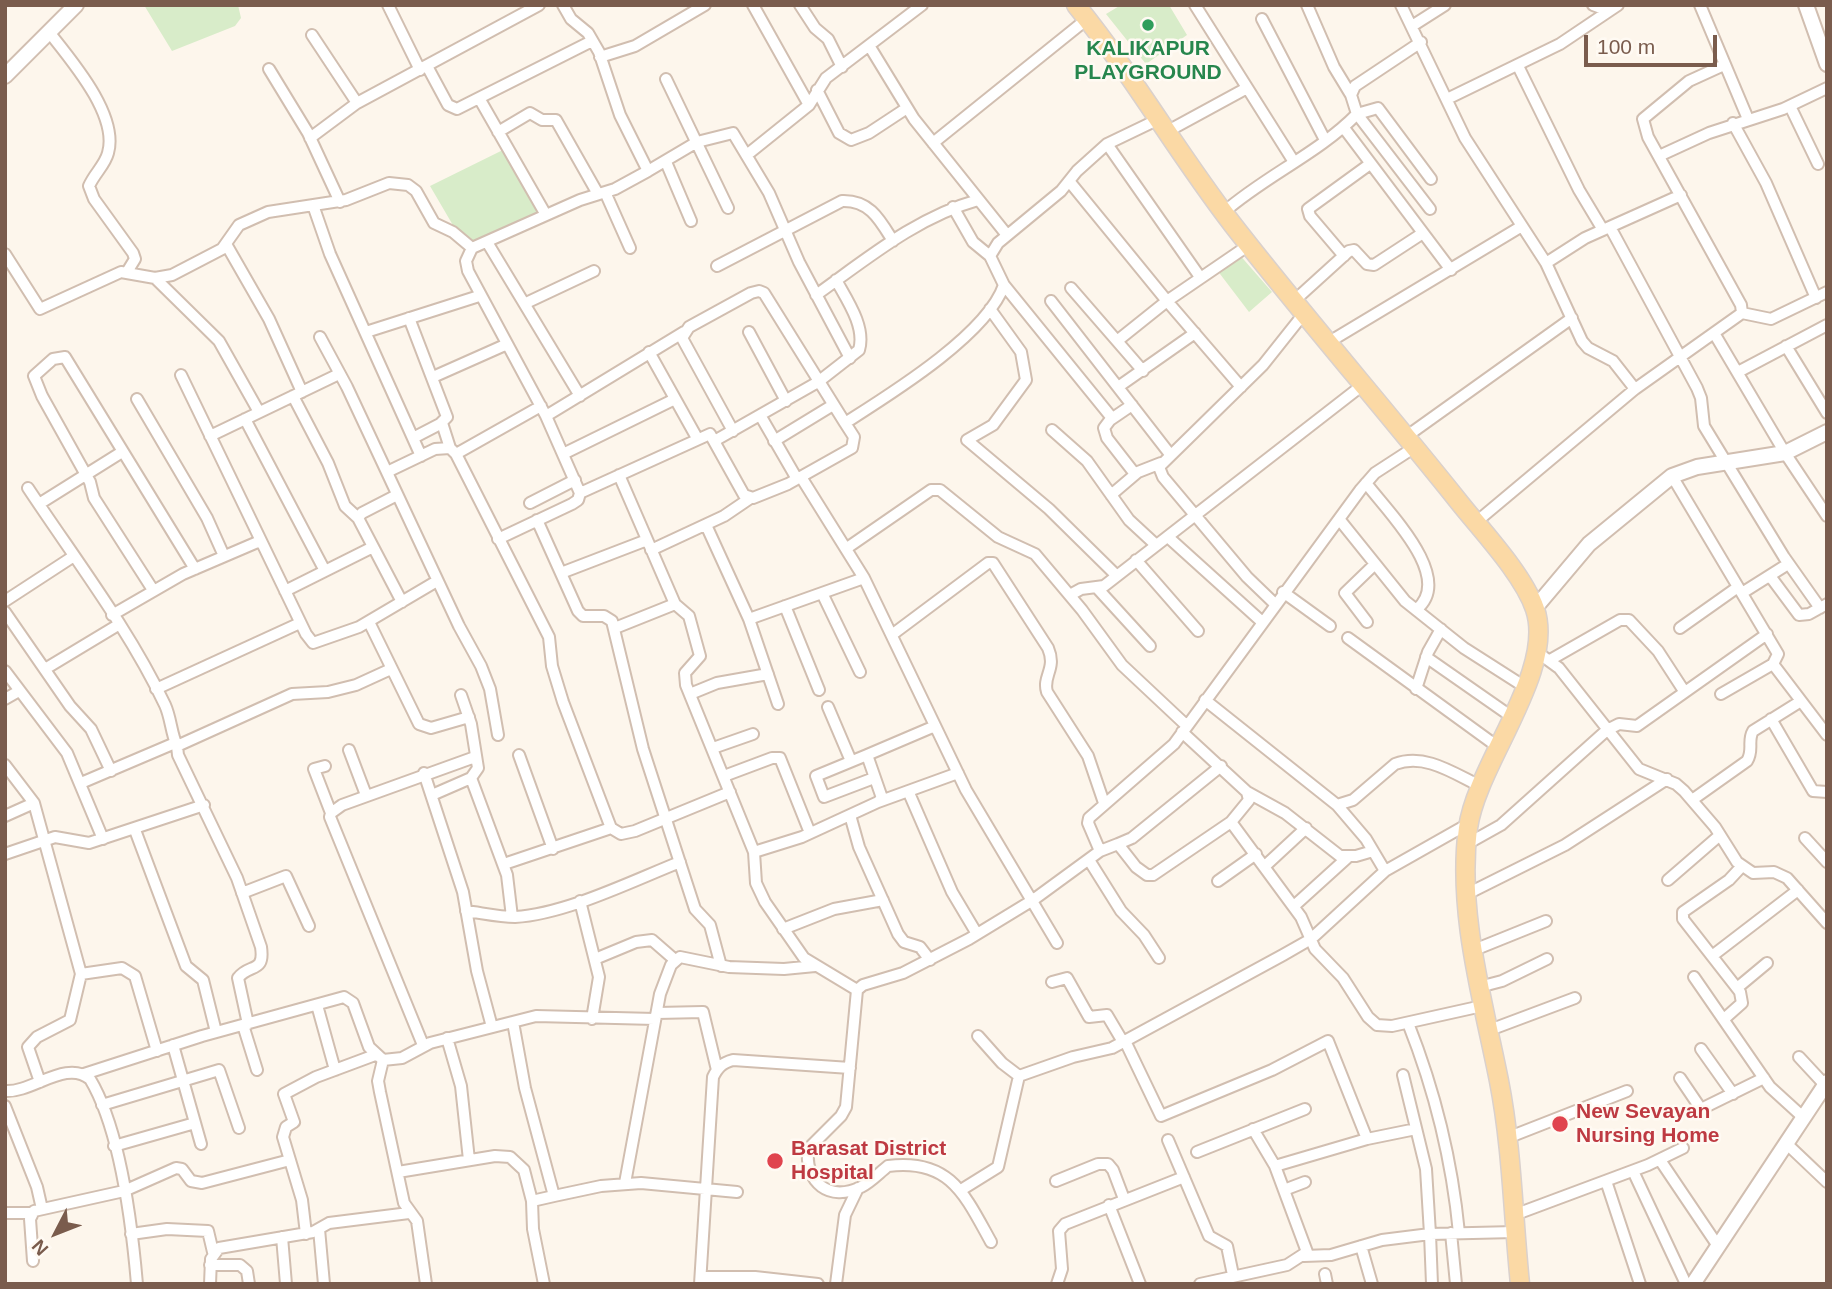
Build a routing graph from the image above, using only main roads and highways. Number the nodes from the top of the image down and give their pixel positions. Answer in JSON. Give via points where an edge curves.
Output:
{"nodes":[{"id":1,"x":1082,"y":12,"type":"edge"},
{"id":2,"x":1520,"y":1284,"type":"edge"}],
"edges":[{"from":1,"to":2,"type":"main road","via":[[1249,245],[1475,523],[1535,608],[1543,656],[1480,786],[1466,844],[1467,894],[1507,1138]]}]}
